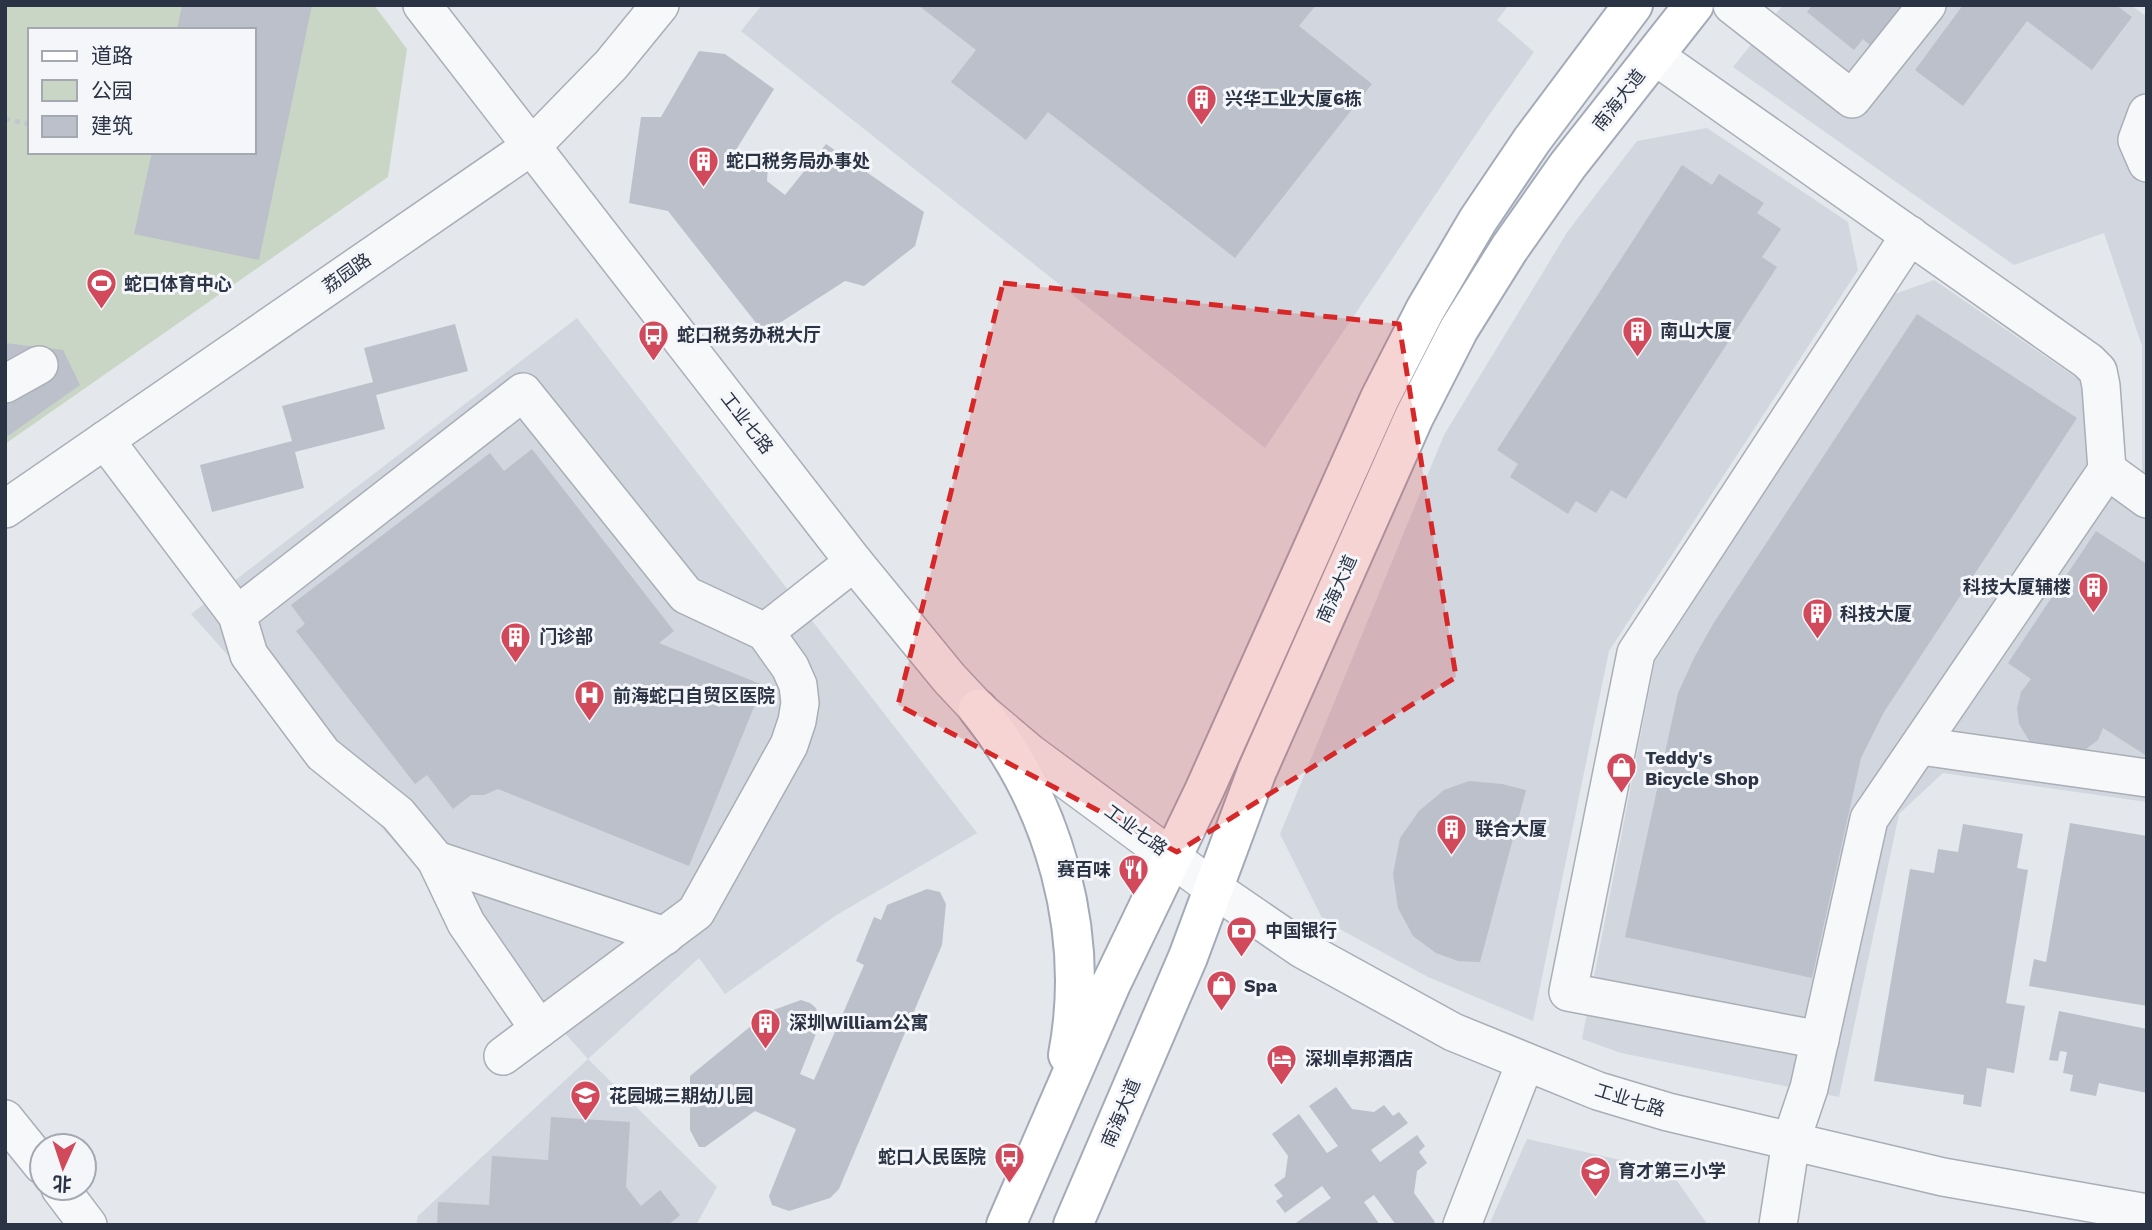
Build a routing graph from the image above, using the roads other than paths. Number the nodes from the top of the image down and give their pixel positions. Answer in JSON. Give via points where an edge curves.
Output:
{"nodes":[{"id":1,"x":422,"y":5,"type":"edge"},
{"id":2,"x":660,"y":5,"type":"edge"},
{"id":3,"x":1633,"y":5,"type":"edge"},
{"id":4,"x":1694,"y":5,"type":"edge"},
{"id":5,"x":1732,"y":5,"type":"edge"},
{"id":6,"x":1927,"y":5,"type":"edge"},
{"id":7,"x":1655,"y":56,"type":"junction"},
{"id":8,"x":2147,"y":113,"type":"edge"},
{"id":9,"x":533,"y":145,"type":"junction"},
{"id":10,"x":2147,"y":163,"type":"edge"},
{"id":11,"x":1910,"y":235,"type":"junction"},
{"id":12,"x":39,"y":365,"type":"dead end"},
{"id":13,"x":5,"y":384,"type":"edge"},
{"id":14,"x":105,"y":440,"type":"junction"},
{"id":15,"x":2107,"y":470,"type":"junction"},
{"id":16,"x":2147,"y":499,"type":"edge"},
{"id":17,"x":5,"y":509,"type":"edge"},
{"id":18,"x":854,"y":562,"type":"junction"},
{"id":19,"x":237,"y":615,"type":"junction"},
{"id":20,"x":765,"y":632,"type":"junction"},
{"id":21,"x":978,"y":709,"type":"junction"},
{"id":22,"x":1921,"y":746,"type":"junction"},
{"id":23,"x":2147,"y":778,"type":"edge"},
{"id":24,"x":1171,"y":856,"type":"junction"},
{"id":25,"x":436,"y":860,"type":"junction"},
{"id":26,"x":1213,"y":888,"type":"junction"},
{"id":27,"x":666,"y":936,"type":"junction"},
{"id":28,"x":539,"y":1029,"type":"junction"},
{"id":29,"x":1820,"y":1040,"type":"junction"},
{"id":30,"x":503,"y":1056,"type":"dead end"},
{"id":31,"x":1525,"y":1063,"type":"junction"},
{"id":32,"x":1058,"y":1106,"type":"junction"},
{"id":33,"x":5,"y":1119,"type":"edge"},
{"id":34,"x":1791,"y":1141,"type":"junction"},
{"id":35,"x":28,"y":1148,"type":"edge"},
{"id":36,"x":71,"y":1202,"type":"edge"},
{"id":37,"x":2147,"y":1213,"type":"edge"},
{"id":38,"x":89,"y":1225,"type":"edge"},
{"id":39,"x":1006,"y":1225,"type":"edge"},
{"id":40,"x":1073,"y":1225,"type":"edge"},
{"id":41,"x":1462,"y":1225,"type":"edge"},
{"id":42,"x":1777,"y":1225,"type":"edge"}],
"edges":[{"from":1,"to":9,"type":"street","name":"工业七路"},
{"from":2,"to":9,"type":"street","name":"荔园路","via":[[611,65]]},
{"from":3,"to":24,"type":"main road","via":[[1532,140],[1425,310],[1380,398]]},
{"from":4,"to":7,"type":"main road","name":"南海大道"},
{"from":5,"to":6,"type":"street","via":[[1852,99]]},
{"from":7,"to":11,"type":"street"},
{"from":7,"to":26,"type":"main road","name":"南海大道","via":[[1568,165],[1459,329],[1414,417],[1257,771]]},
{"from":8,"to":10,"type":"street","via":[[2137,140]]},
{"from":9,"to":14,"type":"street","name":"荔园路"},
{"from":9,"to":18,"type":"street","name":"工业七路"},
{"from":11,"to":15,"type":"street","via":[[2098,372]]},
{"from":11,"to":29,"type":"street","via":[[1636,653],[1568,992]]},
{"from":12,"to":13,"type":"street"},
{"from":14,"to":17,"type":"street","name":"荔园路"},
{"from":14,"to":19,"type":"street"},
{"from":15,"to":16,"type":"street"},
{"from":15,"to":22,"type":"street"},
{"from":18,"to":20,"type":"street"},
{"from":18,"to":21,"type":"street","name":"工业七路"},
{"from":19,"to":20,"type":"street","via":[[523,392],[686,594]]},
{"from":19,"to":25,"type":"street","via":[[249,655],[323,754],[398,814]]},
{"from":20,"to":27,"type":"street","via":[[798,685],[797,721],[789,745],[696,912]]},
{"from":21,"to":24,"type":"street","name":"工业七路"},
{"from":21,"to":32,"type":"main road","via":[[1017,765],[1044,820],[1063,877],[1072,943],[1073,1025]]},
{"from":22,"to":23,"type":"street"},
{"from":22,"to":29,"type":"street","via":[[1869,819]]},
{"from":24,"to":26,"type":"street","name":"工业七路"},
{"from":24,"to":32,"type":"main road"},
{"from":25,"to":27,"type":"street"},
{"from":25,"to":28,"type":"street","via":[[466,923]]},
{"from":26,"to":31,"type":"street","name":"工业七路","via":[[1302,949],[1379,993]]},
{"from":26,"to":40,"type":"main road","name":"南海大道"},
{"from":27,"to":28,"type":"street"},
{"from":28,"to":30,"type":"street"},
{"from":29,"to":34,"type":"street"},
{"from":31,"to":34,"type":"street","name":"工业七路","via":[[1668,1112]]},
{"from":31,"to":41,"type":"street"},
{"from":32,"to":39,"type":"main road"},
{"from":33,"to":35,"type":"street"},
{"from":34,"to":37,"type":"street","name":"工业七路","via":[[1943,1177]]},
{"from":34,"to":42,"type":"street"},
{"from":36,"to":38,"type":"street"}]}
